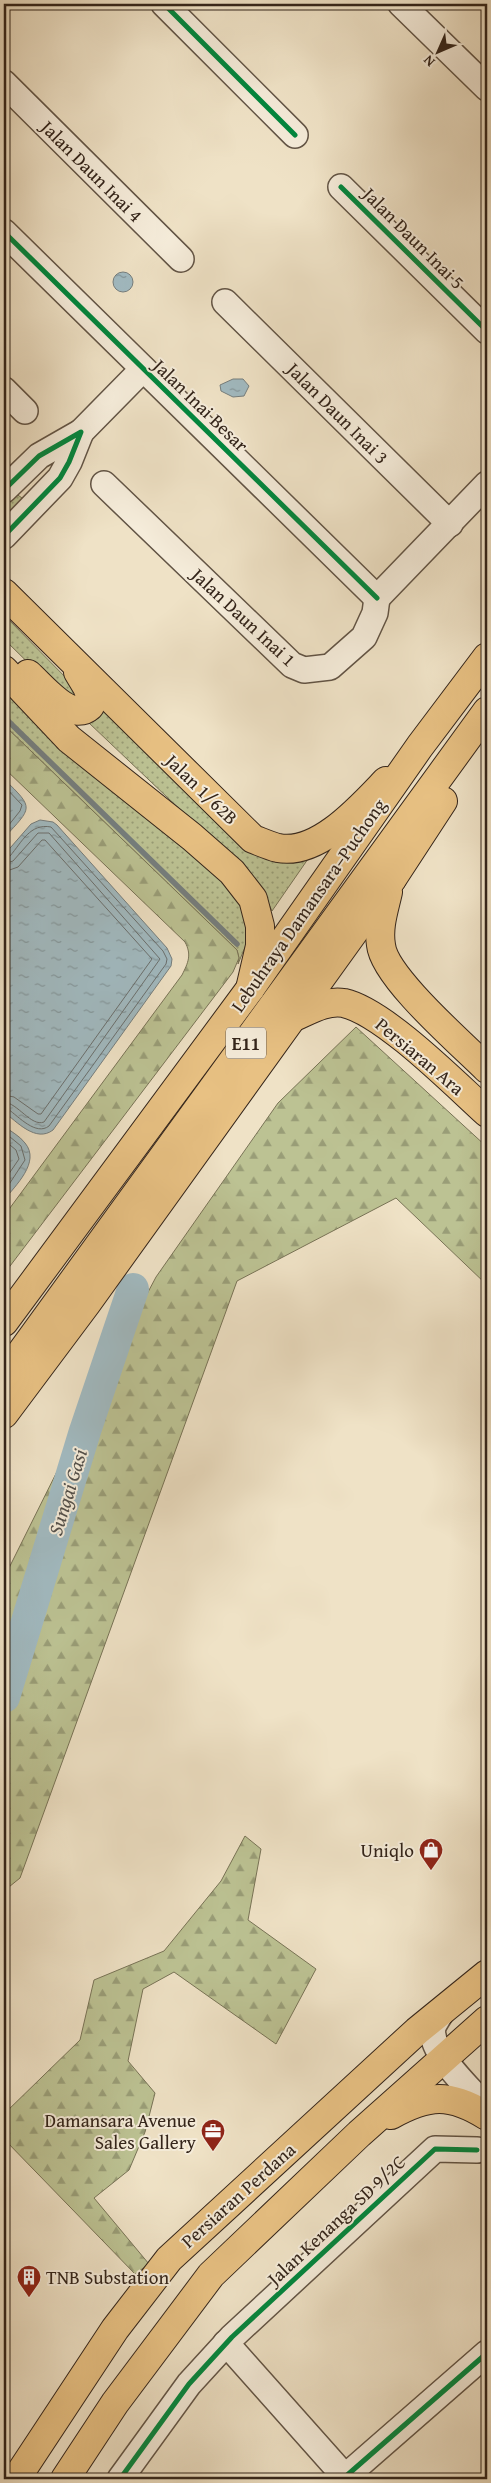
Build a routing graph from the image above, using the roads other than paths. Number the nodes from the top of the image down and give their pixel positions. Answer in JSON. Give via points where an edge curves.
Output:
{"nodes":[{"id":1,"x":164,"y":4,"type":"edge"},
{"id":2,"x":401,"y":4,"type":"edge"},
{"id":3,"x":4,"y":84,"type":"edge"},
{"id":4,"x":487,"y":88,"type":"edge"},
{"id":5,"x":295,"y":135,"type":"dead end"},
{"id":6,"x":341,"y":187,"type":"dead end"},
{"id":7,"x":4,"y":232,"type":"edge"},
{"id":8,"x":181,"y":259,"type":"dead end"},
{"id":9,"x":225,"y":302,"type":"dead end"},
{"id":10,"x":487,"y":331,"type":"edge"},
{"id":11,"x":142,"y":369,"type":"junction"},
{"id":12,"x":4,"y":390,"type":"edge"},
{"id":13,"x":25,"y":411,"type":"dead end"},
{"id":14,"x":81,"y":432,"type":"junction"},
{"id":15,"x":22,"y":472,"type":"junction"},
{"id":16,"x":104,"y":484,"type":"dead end"},
{"id":17,"x":487,"y":484,"type":"edge"},
{"id":18,"x":4,"y":490,"type":"edge"},
{"id":19,"x":44,"y":494,"type":"junction"},
{"id":20,"x":450,"y":524,"type":"junction"},
{"id":21,"x":4,"y":536,"type":"edge"},
{"id":22,"x":4,"y":593,"type":"edge"},
{"id":23,"x":377,"y":598,"type":"junction"},
{"id":24,"x":4,"y":651,"type":"edge"},
{"id":25,"x":487,"y":657,"type":"edge"},
{"id":26,"x":71,"y":660,"type":"junction"},
{"id":27,"x":4,"y":670,"type":"edge"},
{"id":28,"x":487,"y":711,"type":"edge"},
{"id":29,"x":487,"y":727,"type":"edge"},
{"id":30,"x":420,"y":746,"type":"junction"},
{"id":31,"x":392,"y":878,"type":"junction"},
{"id":32,"x":250,"y":989,"type":"junction"},
{"id":33,"x":292,"y":1018,"type":"junction"},
{"id":34,"x":487,"y":1068,"type":"edge"},
{"id":35,"x":487,"y":1113,"type":"edge"},
{"id":36,"x":4,"y":1322,"type":"edge"},
{"id":37,"x":4,"y":1376,"type":"edge"},
{"id":38,"x":4,"y":1414,"type":"edge"},
{"id":39,"x":487,"y":1974,"type":"edge"},
{"id":40,"x":443,"y":2010,"type":"junction"},
{"id":41,"x":487,"y":2020,"type":"edge"},
{"id":42,"x":442,"y":2058,"type":"junction"},
{"id":43,"x":382,"y":2064,"type":"junction"},
{"id":44,"x":487,"y":2108,"type":"edge"},
{"id":45,"x":487,"y":2116,"type":"edge"},
{"id":46,"x":359,"y":2134,"type":"junction"},
{"id":47,"x":477,"y":2150,"type":"dead end"},
{"id":48,"x":226,"y":2343,"type":"junction"},
{"id":49,"x":487,"y":2353,"type":"edge"},
{"id":50,"x":346,"y":2478,"type":"edge"},
{"id":51,"x":16,"y":2479,"type":"edge"},
{"id":52,"x":65,"y":2479,"type":"edge"},
{"id":53,"x":121,"y":2479,"type":"edge"}],
"edges":[{"from":1,"to":5,"type":"street"},
{"from":2,"to":4,"type":"street"},
{"from":3,"to":8,"type":"street","name":"Jalan Daun Inai 4"},
{"from":6,"to":10,"type":"street","name":"Jalan Daun Inai 5"},
{"from":7,"to":11,"type":"street","name":"Jalan Inai Besar"},
{"from":9,"to":20,"type":"street","name":"Jalan Daun Inai 3"},
{"from":11,"to":14,"type":"street"},
{"from":11,"to":23,"type":"street","name":"Jalan Inai Besar"},
{"from":12,"to":13,"type":"street"},
{"from":14,"to":15,"type":"street","via":[[39,456]]},
{"from":14,"to":19,"type":"street","via":[[60,478]]},
{"from":15,"to":18,"type":"street"},
{"from":15,"to":19,"type":"street"},
{"from":16,"to":23,"type":"street","name":"Jalan Daun Inai 1","via":[[292,665],[304,670],[330,667],[364,637],[375,613]]},
{"from":17,"to":20,"type":"street"},
{"from":19,"to":21,"type":"street"},
{"from":20,"to":23,"type":"street"},
{"from":22,"to":26,"type":"main road","name":"Jalan 1/62B"},
{"from":24,"to":26,"type":"main road","via":[[62,704],[78,712],[90,706],[91,698]]},
{"from":25,"to":30,"type":"main road","name":"Lebuhraya Damansara–Puchong","number":"E11"},
{"from":26,"to":30,"type":"main road","name":"Jalan 1/62B","via":[[253,838],[279,848],[301,848],[329,834],[357,811]]},
{"from":27,"to":32,"type":"main road","via":[[69,739],[192,837],[232,872],[253,899],[260,926],[260,946]]},
{"from":28,"to":37,"type":"main road","number":"E11"},
{"from":29,"to":31,"type":"main road","via":[[459,778]]},
{"from":30,"to":32,"type":"main road","name":"Lebuhraya Damansara–Puchong","number":"E11"},
{"from":31,"to":33,"type":"main road"},
{"from":31,"to":34,"type":"main road","name":"Persiaran Ara","via":[[380,925],[381,946],[387,963],[405,986]]},
{"from":32,"to":36,"type":"main road","name":"Lebuhraya Damansara–Puchong","number":"E11"},
{"from":33,"to":35,"type":"main road","name":"Persiaran Ara","via":[[325,1003],[345,1003],[369,1014],[396,1032]]},
{"from":33,"to":38,"type":"main road"},
{"from":39,"to":40,"type":"main road","name":"Persiaran Perdana"},
{"from":40,"to":42,"type":"street","via":[[433,2028]]},
{"from":40,"to":43,"type":"main road","name":"Persiaran Perdana"},
{"from":41,"to":42,"type":"main road","name":"Persiaran Perdana"},
{"from":42,"to":43,"type":"street","via":[[408,2050]]},
{"from":42,"to":44,"type":"street"},
{"from":42,"to":46,"type":"main road","name":"Persiaran Perdana"},
{"from":43,"to":51,"type":"main road","name":"Persiaran Perdana","via":[[169,2259],[114,2329]]},
{"from":45,"to":46,"type":"main road","via":[[447,2099],[427,2099]]},
{"from":46,"to":52,"type":"main road","name":"Persiaran Perdana","via":[[211,2275],[115,2403]]},
{"from":47,"to":48,"type":"street","name":"Jalan Kenanga SD 9/2C","via":[[435,2148]]},
{"from":48,"to":50,"type":"street"},
{"from":48,"to":53,"type":"street","name":"Jalan Kenanga SD 9/2C","via":[[189,2384]]},
{"from":49,"to":50,"type":"street"}]}
